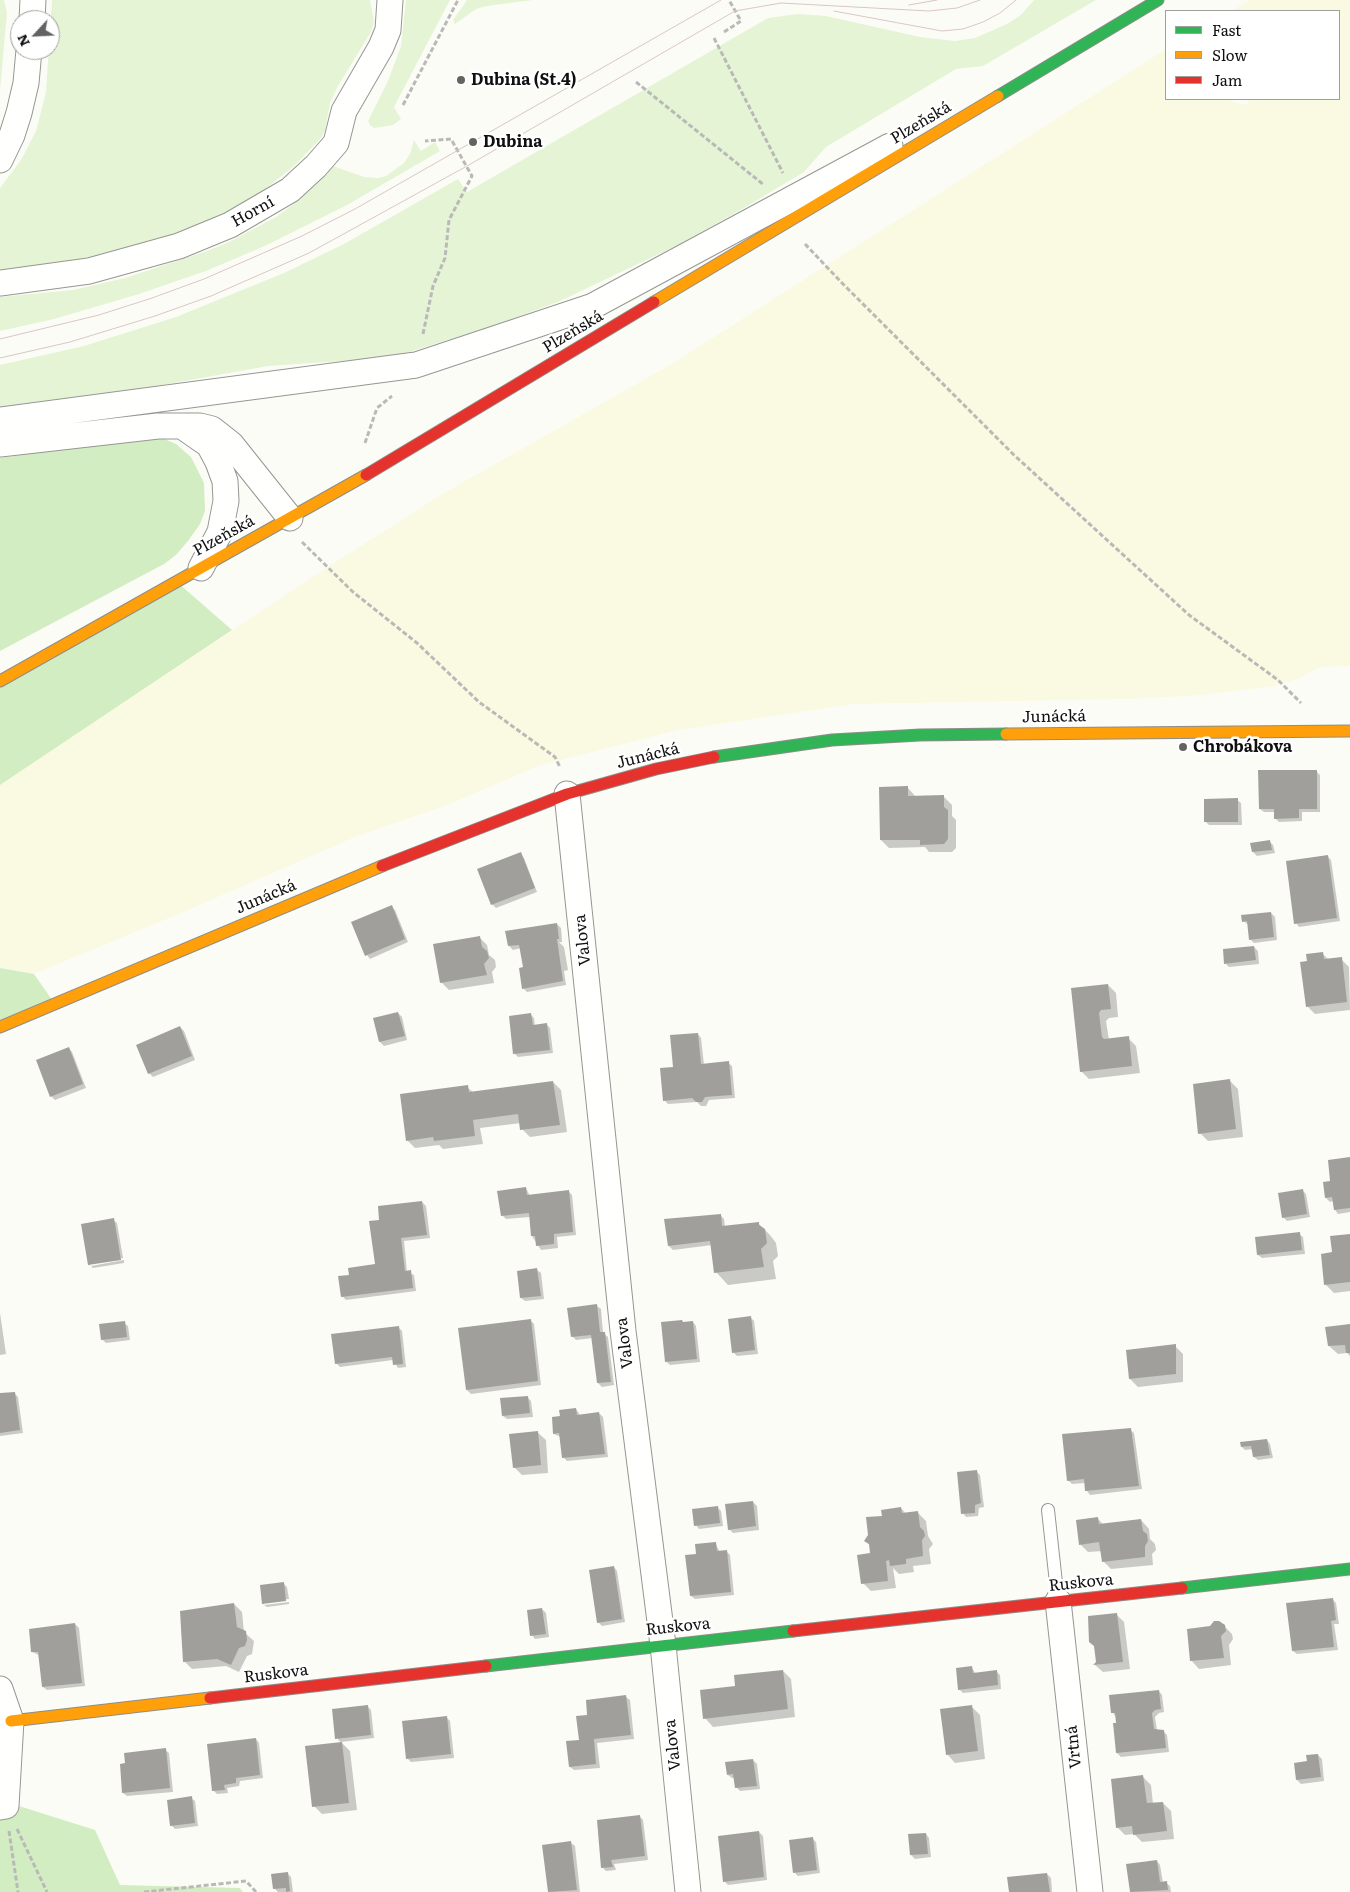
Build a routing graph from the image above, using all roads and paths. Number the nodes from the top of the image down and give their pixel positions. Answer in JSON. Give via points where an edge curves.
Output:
{"nodes":[{"id":1,"x":390,"y":0,"type":"edge"},
{"id":2,"x":458,"y":0,"type":"edge"},
{"id":3,"x":729,"y":0,"type":"edge"},
{"id":4,"x":1158,"y":0,"type":"edge"},
{"id":5,"x":1113,"y":27,"type":"joint"},
{"id":6,"x":724,"y":32,"type":"dead end"},
{"id":7,"x":714,"y":38,"type":"dead end"},
{"id":8,"x":28,"y":60,"type":"edge"},
{"id":9,"x":636,"y":82,"type":"dead end"},
{"id":10,"x":403,"y":105,"type":"dead end"},
{"id":11,"x":425,"y":141,"type":"dead end"},
{"id":12,"x":0,"y":160,"type":"edge"},
{"id":13,"x":472,"y":176,"type":"dead end"},
{"id":14,"x":782,"y":207,"type":"junction"},
{"id":15,"x":0,"y":283,"type":"edge"},
{"id":16,"x":0,"y":420,"type":"edge"},
{"id":17,"x":180,"y":425,"type":"junction"},
{"id":18,"x":0,"y":444,"type":"edge"},
{"id":19,"x":290,"y":518,"type":"junction"},
{"id":20,"x":301,"y":541,"type":"dead end"},
{"id":21,"x":202,"y":568,"type":"junction"},
{"id":22,"x":0,"y":682,"type":"edge"},
{"id":23,"x":1350,"y":731,"type":"edge"},
{"id":24,"x":1305,"y":732,"type":"junction"},
{"id":25,"x":567,"y":794,"type":"junction"},
{"id":26,"x":0,"y":1027,"type":"edge"},
{"id":27,"x":1048,"y":1510,"type":"dead end"},
{"id":28,"x":1350,"y":1569,"type":"edge"},
{"id":29,"x":1058,"y":1601,"type":"junction"},
{"id":30,"x":662,"y":1646,"type":"junction"},
{"id":31,"x":0,"y":1689,"type":"edge"},
{"id":32,"x":10,"y":1721,"type":"junction"},
{"id":33,"x":3,"y":1807,"type":"edge"},
{"id":34,"x":18,"y":1892,"type":"edge"},
{"id":35,"x":47,"y":1892,"type":"edge"},
{"id":36,"x":144,"y":1892,"type":"edge"},
{"id":37,"x":256,"y":1892,"type":"edge"},
{"id":38,"x":688,"y":1892,"type":"edge"},
{"id":39,"x":1090,"y":1892,"type":"edge"}],
"edges":[{"from":1,"to":15,"type":"street","name":"Horní","via":[[388,30],[382,47],[344,111],[336,143],[290,190],[230,225],[162,251],[89,271]]},
{"from":2,"to":10,"type":"path"},
{"from":3,"to":6,"type":"path","via":[[741,21]]},
{"from":4,"to":5,"type":"street"},
{"from":5,"to":14,"type":"street"},
{"from":7,"to":14,"type":"path","via":[[789,186]]},
{"from":8,"to":12,"type":"street","via":[[19,113]]},
{"from":9,"to":14,"type":"path"},
{"from":11,"to":13,"type":"path","via":[[451,138]]},
{"from":14,"to":16,"type":"street","via":[[592,306],[416,365]]},
{"from":14,"to":19,"type":"street","name":"Plzeňská","via":[[356,481]]},
{"from":14,"to":24,"type":"path","via":[[798,236],[1014,455],[1189,615],[1278,680],[1304,706]]},
{"from":17,"to":18,"type":"street"},
{"from":17,"to":19,"type":"street","via":[[200,426],[221,435]]},
{"from":17,"to":21,"type":"street","via":[[209,445],[225,481],[226,501],[220,532]]},
{"from":19,"to":21,"type":"street","name":"Plzeňská"},
{"from":20,"to":25,"type":"path","via":[[354,592],[417,643],[478,702],[555,757],[567,785]]},
{"from":21,"to":22,"type":"street","name":"Plzeňská"},
{"from":23,"to":24,"type":"street","name":"Junácká"},
{"from":24,"to":25,"type":"street","name":"Junácká","via":[[920,735],[832,740],[737,752],[656,769]]},
{"from":25,"to":26,"type":"street","name":"Junácká","via":[[312,895]]},
{"from":25,"to":30,"type":"street","name":"Valova","via":[[623,1331]]},
{"from":27,"to":29,"type":"lane"},
{"from":28,"to":29,"type":"street","name":"Ruskova"},
{"from":29,"to":30,"type":"street","name":"Ruskova"},
{"from":29,"to":39,"type":"street","name":"Vrtná"},
{"from":30,"to":32,"type":"street","name":"Ruskova"},
{"from":30,"to":38,"type":"street","name":"Valova"},
{"from":31,"to":32,"type":"street"},
{"from":32,"to":33,"type":"street"},
{"from":33,"to":34,"type":"path"},
{"from":33,"to":35,"type":"path"},
{"from":36,"to":37,"type":"path","via":[[246,1881]]}]}
